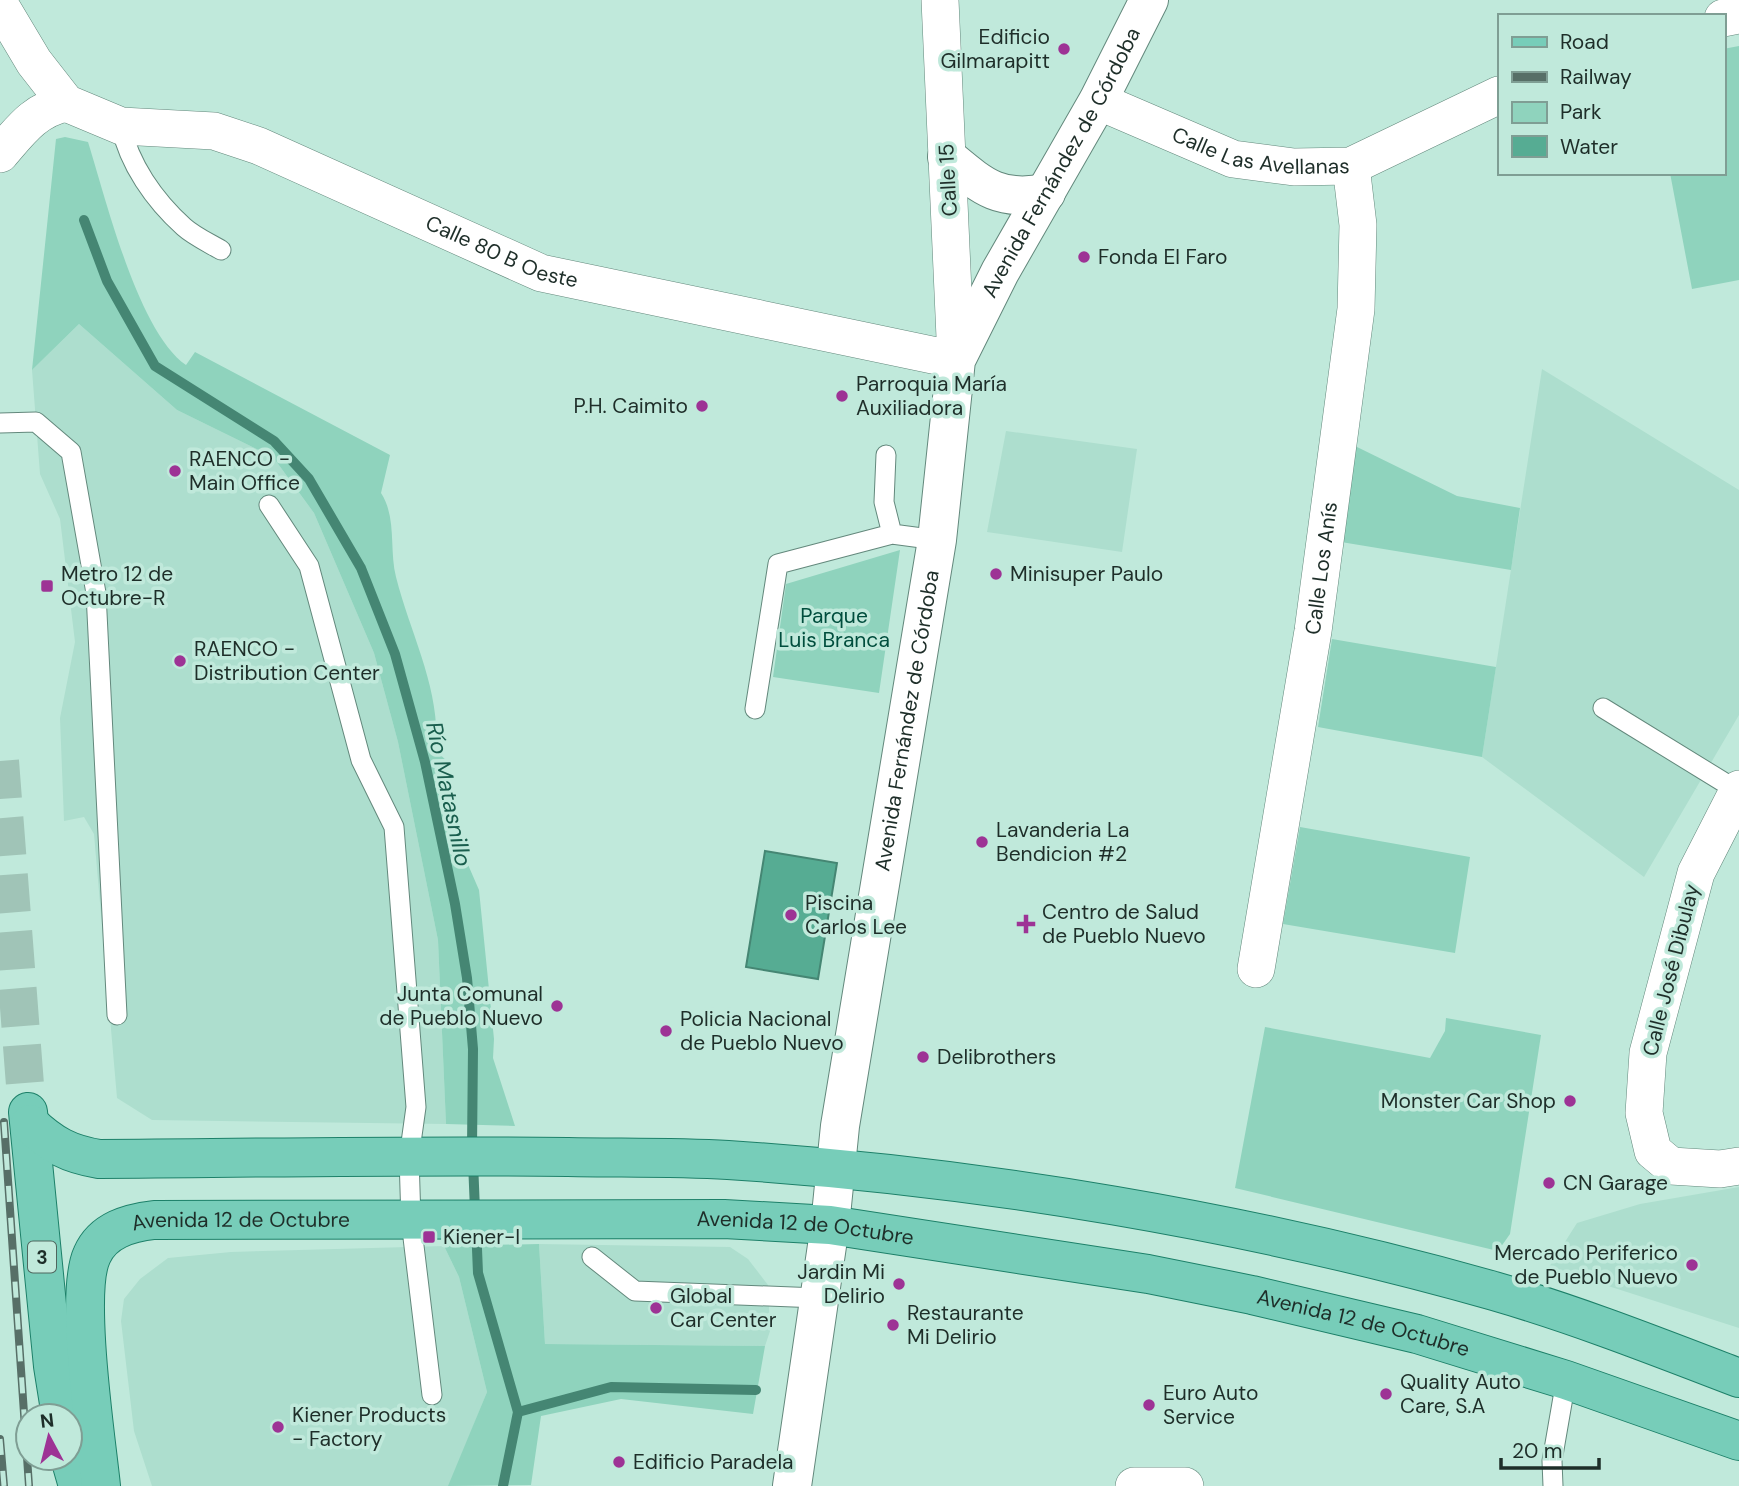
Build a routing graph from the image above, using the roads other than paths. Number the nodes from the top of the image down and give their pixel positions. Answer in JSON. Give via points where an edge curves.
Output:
{"nodes":[{"id":1,"x":940,"y":0,"type":"edge"},
{"id":2,"x":1149,"y":0,"type":"edge"},
{"id":3,"x":0,"y":5,"type":"edge"},
{"id":4,"x":1498,"y":95,"type":"edge"},
{"id":5,"x":1098,"y":101,"type":"junction"},
{"id":6,"x":66,"y":103,"type":"junction"},
{"id":7,"x":121,"y":126,"type":"junction"},
{"id":8,"x":0,"y":154,"type":"edge"},
{"id":9,"x":947,"y":157,"type":"junction"},
{"id":10,"x":1351,"y":166,"type":"junction"},
{"id":11,"x":1046,"y":193,"type":"junction"},
{"id":12,"x":221,"y":250,"type":"dead end"},
{"id":13,"x":956,"y":360,"type":"junction"},
{"id":14,"x":0,"y":423,"type":"edge"},
{"id":15,"x":886,"y":455,"type":"dead end"},
{"id":16,"x":270,"y":505,"type":"dead end"},
{"id":17,"x":892,"y":534,"type":"junction"},
{"id":18,"x":937,"y":540,"type":"junction"},
{"id":19,"x":1603,"y":708,"type":"dead end"},
{"id":20,"x":755,"y":709,"type":"dead end"},
{"id":21,"x":1739,"y":790,"type":"edge"},
{"id":22,"x":1256,"y":969,"type":"dead end"},
{"id":23,"x":117,"y":1015,"type":"dead end"},
{"id":24,"x":410,"y":1157,"type":"junction"},
{"id":25,"x":1739,"y":1166,"type":"edge"},
{"id":26,"x":835,"y":1170,"type":"junction"},
{"id":27,"x":428,"y":1221,"type":"junction"},
{"id":28,"x":830,"y":1225,"type":"junction"},
{"id":29,"x":592,"y":1257,"type":"dead end"},
{"id":30,"x":818,"y":1298,"type":"junction"},
{"id":31,"x":1739,"y":1378,"type":"edge"},
{"id":32,"x":1566,"y":1380,"type":"junction"},
{"id":33,"x":432,"y":1395,"type":"dead end"},
{"id":34,"x":59,"y":1402,"type":"edge"},
{"id":35,"x":1739,"y":1441,"type":"edge"},
{"id":36,"x":101,"y":1486,"type":"edge"},
{"id":37,"x":792,"y":1486,"type":"edge"},
{"id":38,"x":1135,"y":1486,"type":"edge"},
{"id":39,"x":1185,"y":1486,"type":"edge"},
{"id":40,"x":1553,"y":1486,"type":"edge"}],
"edges":[{"from":1,"to":9,"type":"street","name":"Calle 15"},
{"from":2,"to":5,"type":"main road","name":"Avenida Fernández de Córdoba"},
{"from":3,"to":6,"type":"street","name":"Calle 80 B Oeste","via":[[34,62]]},
{"from":4,"to":10,"type":"street","name":"Calle Las Avellanas"},
{"from":5,"to":10,"type":"street","name":"Calle Las Avellanas","via":[[1233,159],[1294,167]]},
{"from":5,"to":11,"type":"main road","name":"Avenida Fernández de Córdoba"},
{"from":6,"to":7,"type":"street","name":"Calle 80 B Oeste"},
{"from":6,"to":8,"type":"street","via":[[46,108],[26,122]]},
{"from":7,"to":12,"type":"lane","via":[[126,149],[152,192],[185,229]]},
{"from":7,"to":13,"type":"street","name":"Calle 80 B Oeste","via":[[214,131],[259,146],[541,273]]},
{"from":9,"to":11,"type":"main road","via":[[1001,195]]},
{"from":9,"to":13,"type":"street","name":"Calle 15"},
{"from":10,"to":22,"type":"street","name":"Calle Los Anís","via":[[1357,225],[1356,309],[1313,631]]},
{"from":11,"to":13,"type":"main road","name":"Avenida Fernández de Córdoba"},
{"from":13,"to":18,"type":"main road","name":"Avenida Fernández de Córdoba"},
{"from":14,"to":23,"type":"lane","via":[[36,422],[71,452],[96,593]]},
{"from":15,"to":17,"type":"lane","via":[[884,502]]},
{"from":16,"to":24,"type":"lane","via":[[309,566],[361,760],[394,827],[415,1079]]},
{"from":17,"to":18,"type":"lane"},
{"from":17,"to":20,"type":"lane","via":[[778,564]]},
{"from":18,"to":26,"type":"main road","name":"Avenida Fernández de Córdoba"},
{"from":19,"to":21,"type":"lane"},
{"from":21,"to":25,"type":"street","name":"Calle José Dibulay","via":[[1696,873],[1648,1052],[1644,1113],[1653,1150],[1671,1166]]},
{"from":24,"to":26,"type":"main road","via":[[726,1160]]},
{"from":24,"to":27,"type":"lane"},
{"from":24,"to":34,"type":"main road","number":"3","via":[[99,1159],[69,1154],[49,1143],[28,1111]]},
{"from":26,"to":28,"type":"main road","name":"Avenida Fernández de Córdoba"},
{"from":26,"to":31,"type":"main road","via":[[912,1175],[1149,1213],[1346,1254],[1496,1292]]},
{"from":27,"to":28,"type":"main road","name":"Avenida 12 de Octubre","via":[[724,1219]]},
{"from":27,"to":33,"type":"lane"},
{"from":27,"to":36,"type":"main road","name":"Avenida 12 de Octubre","via":[[154,1220],[131,1223],[107,1236],[92,1256],[84,1294]]},
{"from":28,"to":30,"type":"main road","name":"Avenida Fernández de Córdoba"},
{"from":28,"to":32,"type":"main road","name":"Avenida 12 de Octubre","via":[[1148,1274],[1252,1295],[1417,1335]]},
{"from":29,"to":30,"type":"lane","via":[[635,1291]]},
{"from":30,"to":37,"type":"main road","name":"Avenida Fernández de Córdoba"},
{"from":32,"to":35,"type":"main road","name":"Avenida 12 de Octubre"},
{"from":32,"to":40,"type":"lane","via":[[1552,1461]]},
{"from":38,"to":39,"type":"street"}]}
